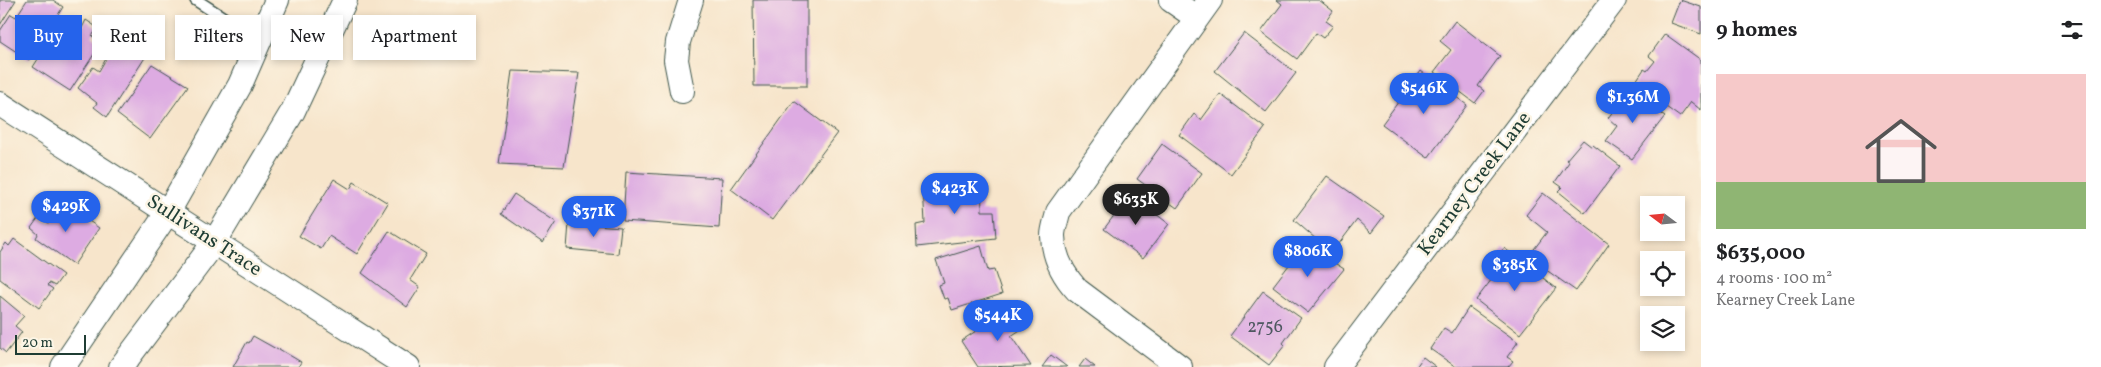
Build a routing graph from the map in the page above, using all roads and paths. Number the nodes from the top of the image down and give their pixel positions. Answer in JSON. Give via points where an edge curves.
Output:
{"nodes":[{"id":1,"x":196,"y":0,"type":"edge"},
{"id":2,"x":277,"y":0,"type":"edge"},
{"id":3,"x":345,"y":0,"type":"edge"},
{"id":4,"x":691,"y":0,"type":"edge"},
{"id":5,"x":1171,"y":0,"type":"edge"},
{"id":6,"x":1614,"y":0,"type":"edge"},
{"id":7,"x":1203,"y":9,"type":"edge"},
{"id":8,"x":220,"y":15,"type":"edge"},
{"id":9,"x":261,"y":36,"type":"edge"},
{"id":10,"x":251,"y":60,"type":"edge"},
{"id":11,"x":682,"y":91,"type":"dead end"},
{"id":12,"x":0,"y":104,"type":"edge"},
{"id":13,"x":168,"y":212,"type":"junction"},
{"id":14,"x":214,"y":243,"type":"junction"},
{"id":15,"x":63,"y":367,"type":"edge"},
{"id":16,"x":121,"y":367,"type":"edge"},
{"id":17,"x":408,"y":367,"type":"edge"},
{"id":18,"x":1180,"y":367,"type":"edge"},
{"id":19,"x":1336,"y":367,"type":"edge"}],
"edges":[{"from":1,"to":8,"type":"lane"},
{"from":2,"to":9,"type":"street"},
{"from":3,"to":14,"type":"street","via":[[293,111]]},
{"from":4,"to":11,"type":"street","via":[[676,60]]},
{"from":5,"to":7,"type":"street"},
{"from":6,"to":19,"type":"street","name":"Kearney Creek Lane"},
{"from":7,"to":18,"type":"street","via":[[1058,212],[1053,234],[1064,277]]},
{"from":10,"to":13,"type":"street","via":[[240,85]]},
{"from":12,"to":13,"type":"street","name":"Sullivans Trace"},
{"from":13,"to":14,"type":"street","name":"Sullivans Trace"},
{"from":13,"to":15,"type":"street"},
{"from":14,"to":16,"type":"street"},
{"from":14,"to":17,"type":"street","name":"Sullivans Trace"}]}
